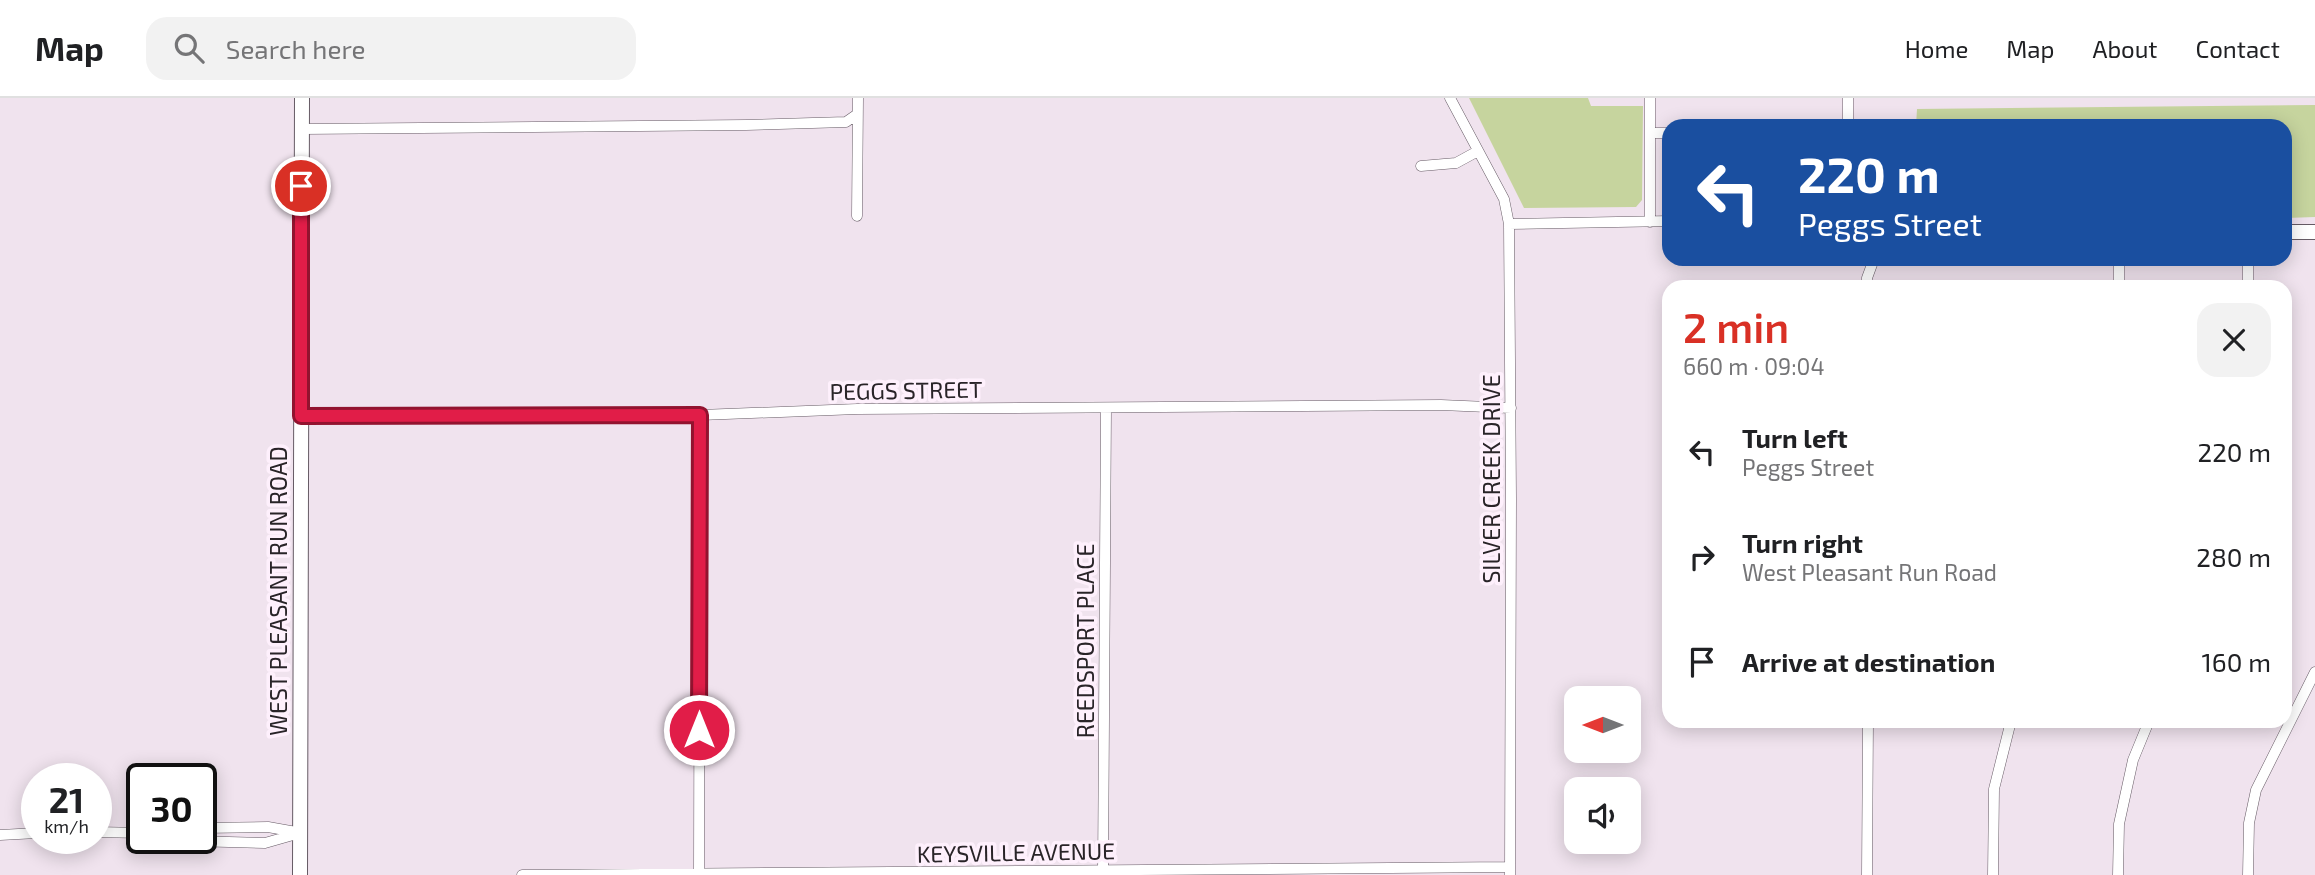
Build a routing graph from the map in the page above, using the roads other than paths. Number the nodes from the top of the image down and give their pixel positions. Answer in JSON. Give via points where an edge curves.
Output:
{"nodes":[{"id":1,"x":302,"y":98,"type":"edge"},
{"id":2,"x":858,"y":98,"type":"edge"},
{"id":3,"x":1450,"y":98,"type":"edge"},
{"id":4,"x":1650,"y":98,"type":"edge"},
{"id":5,"x":1848,"y":98,"type":"edge"},
{"id":6,"x":856,"y":115,"type":"junction"},
{"id":7,"x":1848,"y":119,"type":"edge"},
{"id":8,"x":302,"y":129,"type":"junction"},
{"id":9,"x":1650,"y":133,"type":"junction"},
{"id":10,"x":1662,"y":133,"type":"edge"},
{"id":11,"x":1478,"y":151,"type":"junction"},
{"id":12,"x":1421,"y":166,"type":"dead end"},
{"id":13,"x":857,"y":216,"type":"dead end"},
{"id":14,"x":1662,"y":221,"type":"edge"},
{"id":15,"x":1650,"y":222,"type":"junction"},
{"id":16,"x":1509,"y":224,"type":"junction"},
{"id":17,"x":2292,"y":232,"type":"edge"},
{"id":18,"x":2315,"y":232,"type":"edge"},
{"id":19,"x":1106,"y":408,"type":"junction"},
{"id":20,"x":1511,"y":408,"type":"junction"},
{"id":21,"x":700,"y":415,"type":"junction"},
{"id":22,"x":301,"y":416,"type":"junction"},
{"id":23,"x":2315,"y":672,"type":"edge"},
{"id":24,"x":2292,"y":718,"type":"edge"},
{"id":25,"x":1868,"y":728,"type":"edge"},
{"id":26,"x":2009,"y":728,"type":"edge"},
{"id":27,"x":2146,"y":728,"type":"edge"},
{"id":28,"x":2287,"y":728,"type":"edge"},
{"id":29,"x":217,"y":828,"type":"edge"},
{"id":30,"x":21,"y":833,"type":"edge"},
{"id":31,"x":300,"y":833,"type":"junction"},
{"id":32,"x":0,"y":835,"type":"edge"},
{"id":33,"x":217,"y":842,"type":"edge"},
{"id":34,"x":1510,"y":871,"type":"edge"},
{"id":35,"x":1103,"y":873,"type":"edge"},
{"id":36,"x":699,"y":874,"type":"edge"},
{"id":37,"x":300,"y":875,"type":"edge"},
{"id":38,"x":522,"y":875,"type":"edge"},
{"id":39,"x":1867,"y":875,"type":"edge"},
{"id":40,"x":1993,"y":875,"type":"edge"},
{"id":41,"x":2118,"y":875,"type":"edge"},
{"id":42,"x":2248,"y":875,"type":"edge"}],
"edges":[{"from":1,"to":8,"type":"main road","name":"WEST PLEASANT RUN ROAD"},
{"from":2,"to":6,"type":"street"},
{"from":3,"to":11,"type":"street","name":"SILVER CREEK DRIVE"},
{"from":4,"to":9,"type":"street"},
{"from":5,"to":7,"type":"street"},
{"from":6,"to":8,"type":"street","via":[[846,122],[746,125]]},
{"from":6,"to":13,"type":"street"},
{"from":8,"to":22,"type":"main road","name":"WEST PLEASANT RUN ROAD"},
{"from":9,"to":10,"type":"street"},
{"from":9,"to":15,"type":"street"},
{"from":11,"to":12,"type":"street","via":[[1456,163]]},
{"from":11,"to":16,"type":"street","name":"SILVER CREEK DRIVE","via":[[1504,199]]},
{"from":14,"to":15,"type":"street"},
{"from":15,"to":16,"type":"street"},
{"from":16,"to":20,"type":"street","name":"SILVER CREEK DRIVE"},
{"from":17,"to":18,"type":"main road"},
{"from":19,"to":20,"type":"street","name":"PEGGS STREET"},
{"from":19,"to":21,"type":"street","name":"PEGGS STREET"},
{"from":19,"to":35,"type":"street","name":"REEDSPORT PLACE"},
{"from":20,"to":34,"type":"street","name":"SILVER CREEK DRIVE"},
{"from":21,"to":22,"type":"street","name":"PEGGS STREET"},
{"from":21,"to":36,"type":"street"},
{"from":22,"to":31,"type":"main road","name":"WEST PLEASANT RUN ROAD"},
{"from":23,"to":24,"type":"street"},
{"from":25,"to":39,"type":"street"},
{"from":26,"to":40,"type":"street","via":[[1994,789]]},
{"from":27,"to":41,"type":"street","via":[[2133,760],[2119,824]]},
{"from":28,"to":42,"type":"street","via":[[2256,790],[2249,822]]},
{"from":29,"to":31,"type":"street","via":[[268,827]]},
{"from":30,"to":32,"type":"street"},
{"from":31,"to":33,"type":"street","via":[[265,843]]},
{"from":31,"to":37,"type":"main road","name":"WEST PLEASANT RUN ROAD"},
{"from":34,"to":35,"type":"street","name":"KEYSVILLE AVENUE"},
{"from":35,"to":36,"type":"street","name":"KEYSVILLE AVENUE"},
{"from":36,"to":38,"type":"street","name":"KEYSVILLE AVENUE"}]}
